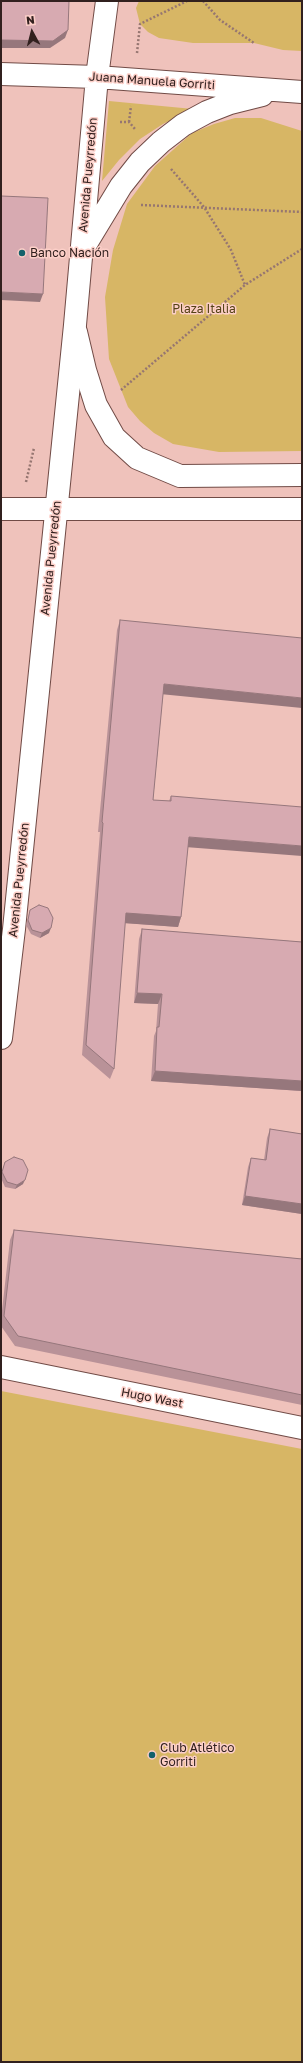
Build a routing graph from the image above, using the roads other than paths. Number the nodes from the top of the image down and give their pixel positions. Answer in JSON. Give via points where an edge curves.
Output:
{"nodes":[{"id":1,"x":107,"y":1,"type":"edge"},
{"id":2,"x":1,"y":74,"type":"edge"},
{"id":3,"x":97,"y":77,"type":"junction"},
{"id":4,"x":294,"y":91,"type":"edge"},
{"id":5,"x":82,"y":252,"type":"junction"},
{"id":6,"x":74,"y":325,"type":"junction"},
{"id":7,"x":302,"y":475,"type":"edge"},
{"id":8,"x":1,"y":509,"type":"edge"},
{"id":9,"x":302,"y":509,"type":"edge"},
{"id":10,"x":56,"y":510,"type":"junction"},
{"id":11,"x":8,"y":929,"type":"edge"},
{"id":12,"x":1,"y":1038,"type":"edge"},
{"id":13,"x":1,"y":1367,"type":"edge"},
{"id":14,"x":302,"y":1428,"type":"edge"}],
"edges":[{"from":1,"to":3,"type":"main road","name":"Avenida Pueyrredón"},
{"from":2,"to":3,"type":"main road","name":"Juana Manuela Gorriti"},
{"from":3,"to":4,"type":"main road","name":"Juana Manuela Gorriti"},
{"from":3,"to":5,"type":"main road","name":"Avenida Pueyrredón"},
{"from":4,"to":5,"type":"main road","via":[[230,103],[183,125],[153,150],[121,186]]},
{"from":5,"to":6,"type":"main road","name":"Avenida Pueyrredón"},
{"from":6,"to":7,"type":"main road","via":[[96,405],[114,437],[137,458],[180,476]]},
{"from":6,"to":10,"type":"main road","name":"Avenida Pueyrredón"},
{"from":8,"to":10,"type":"main road"},
{"from":9,"to":10,"type":"main road"},
{"from":10,"to":11,"type":"main road","name":"Avenida Pueyrredón"},
{"from":11,"to":12,"type":"main road","name":"Avenida Pueyrredón"},
{"from":13,"to":14,"type":"main road","name":"Hugo Wast"}]}
